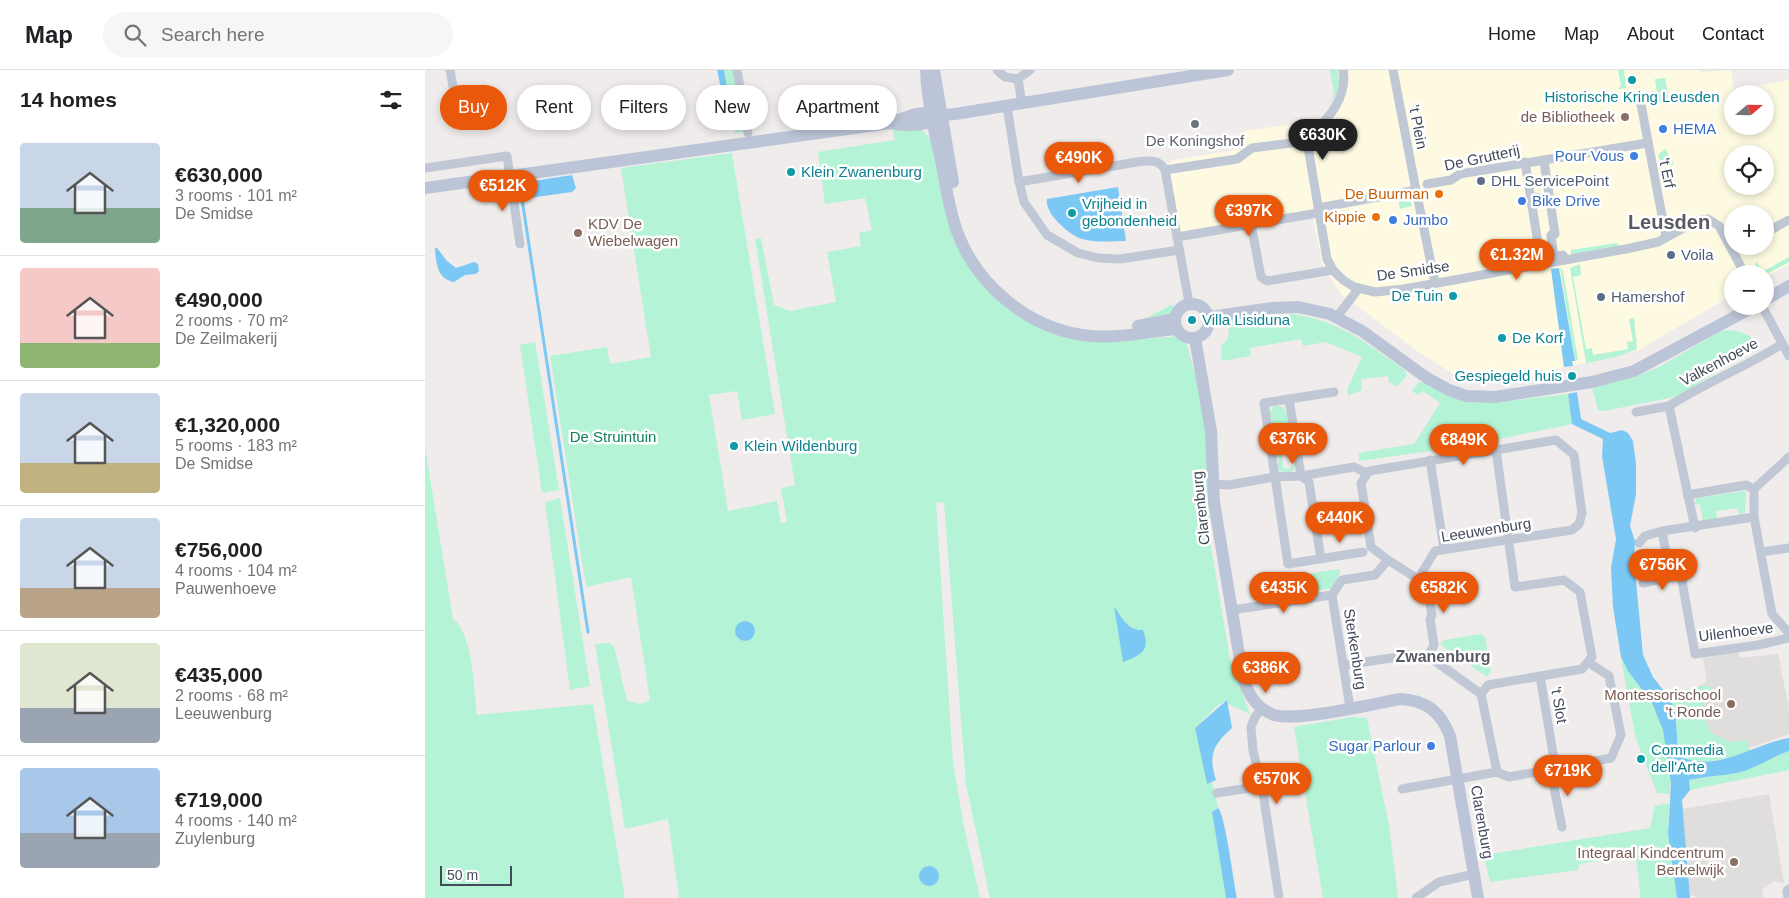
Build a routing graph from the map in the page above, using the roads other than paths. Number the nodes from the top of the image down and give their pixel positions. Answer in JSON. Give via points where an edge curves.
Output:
{"nodes":[{"id":1,"x":450,"y":70,"type":"edge"},
{"id":2,"x":737,"y":70,"type":"edge"},
{"id":3,"x":926,"y":70,"type":"edge"},
{"id":4,"x":934,"y":70,"type":"edge"},
{"id":5,"x":997,"y":70,"type":"edge"},
{"id":6,"x":1030,"y":70,"type":"edge"},
{"id":7,"x":1228,"y":70,"type":"edge"},
{"id":8,"x":1343,"y":70,"type":"edge"},
{"id":9,"x":1393,"y":70,"type":"edge"},
{"id":10,"x":1173,"y":74,"type":"edge"},
{"id":11,"x":1018,"y":79,"type":"junction"},
{"id":12,"x":453,"y":85,"type":"edge"},
{"id":13,"x":1655,"y":96,"type":"dead end"},
{"id":14,"x":1022,"y":104,"type":"junction"},
{"id":15,"x":1007,"y":106,"type":"junction"},
{"id":16,"x":936,"y":116,"type":"junction"},
{"id":17,"x":748,"y":133,"type":"dead end"},
{"id":18,"x":1307,"y":141,"type":"junction"},
{"id":19,"x":1647,"y":143,"type":"junction"},
{"id":20,"x":1544,"y":161,"type":"junction"},
{"id":21,"x":1525,"y":162,"type":"junction"},
{"id":22,"x":425,"y":168,"type":"edge"},
{"id":23,"x":1165,"y":170,"type":"junction"},
{"id":24,"x":510,"y":176,"type":"junction"},
{"id":25,"x":1019,"y":182,"type":"junction"},
{"id":26,"x":1427,"y":184,"type":"dead end"},
{"id":27,"x":425,"y":188,"type":"edge"},
{"id":28,"x":1416,"y":190,"type":"junction"},
{"id":29,"x":1531,"y":197,"type":"junction"},
{"id":30,"x":1550,"y":198,"type":"junction"},
{"id":31,"x":1318,"y":210,"type":"junction"},
{"id":32,"x":1789,"y":220,"type":"edge"},
{"id":33,"x":1251,"y":224,"type":"junction"},
{"id":34,"x":1774,"y":228,"type":"edge"},
{"id":35,"x":1724,"y":232,"type":"edge"},
{"id":36,"x":1551,"y":235,"type":"junction"},
{"id":37,"x":1177,"y":237,"type":"junction"},
{"id":38,"x":1537,"y":237,"type":"junction"},
{"id":39,"x":1666,"y":237,"type":"junction"},
{"id":40,"x":520,"y":244,"type":"dead end"},
{"id":41,"x":1179,"y":250,"type":"junction"},
{"id":42,"x":1565,"y":260,"type":"junction"},
{"id":43,"x":1544,"y":264,"type":"junction"},
{"id":44,"x":1333,"y":270,"type":"junction"},
{"id":45,"x":1435,"y":283,"type":"junction"},
{"id":46,"x":1789,"y":286,"type":"edge"},
{"id":47,"x":1359,"y":288,"type":"junction"},
{"id":48,"x":1774,"y":295,"type":"edge"},
{"id":49,"x":1189,"y":304,"type":"junction"},
{"id":50,"x":1738,"y":315,"type":"edge"},
{"id":51,"x":1767,"y":315,"type":"edge"},
{"id":52,"x":1210,"y":317,"type":"junction"},
{"id":53,"x":1336,"y":318,"type":"junction"},
{"id":54,"x":1176,"y":324,"type":"junction"},
{"id":55,"x":1195,"y":338,"type":"junction"},
{"id":56,"x":1782,"y":344,"type":"junction"},
{"id":57,"x":1789,"y":356,"type":"edge"},
{"id":58,"x":1334,"y":392,"type":"dead end"},
{"id":59,"x":1289,"y":399,"type":"junction"},
{"id":60,"x":1669,"y":406,"type":"junction"},
{"id":61,"x":1636,"y":412,"type":"dead end"},
{"id":62,"x":1496,"y":450,"type":"junction"},
{"id":63,"x":1789,"y":456,"type":"edge"},
{"id":64,"x":1430,"y":460,"type":"junction"},
{"id":65,"x":1367,"y":473,"type":"junction"},
{"id":66,"x":1301,"y":476,"type":"junction"},
{"id":67,"x":1274,"y":477,"type":"junction"},
{"id":68,"x":1213,"y":484,"type":"junction"},
{"id":69,"x":1754,"y":489,"type":"junction"},
{"id":70,"x":1687,"y":495,"type":"junction"},
{"id":71,"x":1754,"y":517,"type":"junction"},
{"id":72,"x":1695,"y":528,"type":"junction"},
{"id":73,"x":1662,"y":531,"type":"junction"},
{"id":74,"x":1509,"y":540,"type":"junction"},
{"id":75,"x":1639,"y":543,"type":"dead end"},
{"id":76,"x":1789,"y":548,"type":"edge"},
{"id":77,"x":1444,"y":549,"type":"junction"},
{"id":78,"x":1363,"y":552,"type":"dead end"},
{"id":79,"x":1761,"y":552,"type":"junction"},
{"id":80,"x":1321,"y":559,"type":"junction"},
{"id":81,"x":1388,"y":560,"type":"junction"},
{"id":82,"x":1677,"y":576,"type":"junction"},
{"id":83,"x":1418,"y":579,"type":"junction"},
{"id":84,"x":1643,"y":583,"type":"dead end"},
{"id":85,"x":1332,"y":595,"type":"junction"},
{"id":86,"x":1232,"y":610,"type":"junction"},
{"id":87,"x":1789,"y":632,"type":"edge"},
{"id":88,"x":1789,"y":638,"type":"edge"},
{"id":89,"x":1428,"y":656,"type":"junction"},
{"id":90,"x":1588,"y":662,"type":"junction"},
{"id":91,"x":1345,"y":665,"type":"junction"},
{"id":92,"x":1540,"y":676,"type":"junction"},
{"id":93,"x":1481,"y":694,"type":"junction"},
{"id":94,"x":1262,"y":708,"type":"junction"},
{"id":95,"x":1350,"y":708,"type":"junction"},
{"id":96,"x":1552,"y":769,"type":"junction"},
{"id":97,"x":1497,"y":772,"type":"junction"},
{"id":98,"x":1458,"y":778,"type":"junction"},
{"id":99,"x":1261,"y":786,"type":"junction"},
{"id":100,"x":1402,"y":789,"type":"dead end"},
{"id":101,"x":1217,"y":793,"type":"dead end"},
{"id":102,"x":1562,"y":828,"type":"dead end"},
{"id":103,"x":1474,"y":874,"type":"junction"},
{"id":104,"x":1789,"y":889,"type":"edge"},
{"id":105,"x":1279,"y":898,"type":"edge"},
{"id":106,"x":1416,"y":898,"type":"edge"},
{"id":107,"x":1478,"y":898,"type":"edge"},
{"id":108,"x":1788,"y":898,"type":"edge"}],
"edges":[{"from":1,"to":12,"type":"street"},
{"from":2,"to":17,"type":"street"},
{"from":3,"to":16,"type":"street"},
{"from":4,"to":16,"type":"street"},
{"from":5,"to":11,"type":"street","via":[[1005,78]]},
{"from":6,"to":11,"type":"street"},
{"from":7,"to":10,"type":"street"},
{"from":8,"to":18,"type":"street","via":[[1342,98]]},
{"from":9,"to":28,"type":"street","name":"'t Plein"},
{"from":10,"to":14,"type":"street"},
{"from":11,"to":14,"type":"street"},
{"from":13,"to":19,"type":"street","name":"'t Erf","via":[[1639,99]]},
{"from":14,"to":15,"type":"street"},
{"from":15,"to":16,"type":"street"},
{"from":15,"to":25,"type":"street"},
{"from":16,"to":24,"type":"street","via":[[905,126],[890,123]]},
{"from":16,"to":54,"type":"street","via":[[963,229],[979,261],[1005,292],[1037,314],[1079,328],[1120,329]]},
{"from":18,"to":23,"type":"street","via":[[1252,148],[1237,159]]},
{"from":18,"to":31,"type":"street"},
{"from":19,"to":20,"type":"street","name":"De Grutterij"},
{"from":19,"to":39,"type":"street","name":"'t Erf"},
{"from":20,"to":21,"type":"street","name":"De Grutterij"},
{"from":20,"to":30,"type":"street"},
{"from":21,"to":26,"type":"street","name":"De Grutterij","via":[[1460,174],[1451,180]]},
{"from":21,"to":29,"type":"street"},
{"from":22,"to":24,"type":"street","via":[[507,156]]},
{"from":23,"to":25,"type":"street","via":[[1154,160]]},
{"from":23,"to":37,"type":"street"},
{"from":24,"to":27,"type":"street"},
{"from":24,"to":40,"type":"street"},
{"from":25,"to":41,"type":"street","via":[[1024,202],[1047,235],[1078,253],[1120,259]]},
{"from":28,"to":31,"type":"street"},
{"from":28,"to":45,"type":"street","name":"'t Plein"},
{"from":29,"to":30,"type":"street"},
{"from":29,"to":38,"type":"street"},
{"from":30,"to":36,"type":"street","via":[[1555,234]]},
{"from":31,"to":33,"type":"street"},
{"from":31,"to":44,"type":"street","via":[[1327,259]]},
{"from":32,"to":34,"type":"street"},
{"from":33,"to":37,"type":"street"},
{"from":33,"to":44,"type":"street","via":[[1261,277],[1267,281]]},
{"from":35,"to":39,"type":"street","via":[[1708,220],[1696,221]]},
{"from":36,"to":38,"type":"street"},
{"from":36,"to":42,"type":"street","via":[[1554,256],[1563,255]]},
{"from":37,"to":41,"type":"street"},
{"from":38,"to":43,"type":"street"},
{"from":39,"to":42,"type":"street","name":"De Smidse","via":[[1626,250]]},
{"from":41,"to":49,"type":"street"},
{"from":42,"to":43,"type":"street","name":"De Smidse"},
{"from":43,"to":45,"type":"street","name":"De Smidse"},
{"from":44,"to":47,"type":"street","name":"De Smidse","via":[[1343,280]]},
{"from":45,"to":47,"type":"street","name":"De Smidse","via":[[1375,292]]},
{"from":46,"to":48,"type":"street"},
{"from":47,"to":53,"type":"street"},
{"from":49,"to":52,"type":"street","via":[[1202,306]]},
{"from":49,"to":54,"type":"street","via":[[1179,309]]},
{"from":50,"to":53,"type":"street","via":[[1634,371],[1592,382],[1495,397],[1466,396],[1449,390],[1362,331]]},
{"from":51,"to":56,"type":"street"},
{"from":52,"to":53,"type":"street","via":[[1272,308],[1298,308]]},
{"from":52,"to":55,"type":"street","via":[[1207,331]]},
{"from":54,"to":55,"type":"street","via":[[1188,338]]},
{"from":55,"to":68,"type":"street","name":"Clarenburg","via":[[1211,431]]},
{"from":56,"to":57,"type":"street"},
{"from":56,"to":60,"type":"street","name":"Valkenhoeve","via":[[1699,386]]},
{"from":58,"to":59,"type":"street"},
{"from":59,"to":66,"type":"street"},
{"from":59,"to":67,"type":"street","via":[[1264,403]]},
{"from":60,"to":61,"type":"street","name":"Valkenhoeve"},
{"from":60,"to":70,"type":"street","name":"Valkenhoeve"},
{"from":62,"to":64,"type":"street"},
{"from":62,"to":74,"type":"street"},
{"from":62,"to":74,"type":"street","name":"Leeuwenburg","via":[[1556,440],[1573,454],[1582,512],[1579,524],[1572,530]]},
{"from":63,"to":69,"type":"street"},
{"from":64,"to":65,"type":"street"},
{"from":64,"to":77,"type":"street"},
{"from":65,"to":66,"type":"street","via":[[1354,468]]},
{"from":65,"to":81,"type":"street","via":[[1361,483],[1371,547]]},
{"from":66,"to":67,"type":"street"},
{"from":66,"to":80,"type":"street","via":[[1309,482]]},
{"from":67,"to":68,"type":"street","via":[[1229,485]]},
{"from":67,"to":80,"type":"street","via":[[1288,564]]},
{"from":68,"to":86,"type":"street","name":"Clarenburg"},
{"from":69,"to":70,"type":"street","via":[[1747,485]]},
{"from":69,"to":71,"type":"street"},
{"from":70,"to":72,"type":"street","name":"Valkenhoeve"},
{"from":71,"to":72,"type":"street"},
{"from":71,"to":79,"type":"street"},
{"from":72,"to":73,"type":"street"},
{"from":73,"to":75,"type":"street","via":[[1645,536]]},
{"from":73,"to":82,"type":"street","name":"Uilenhoeve","via":[[1667,557]]},
{"from":74,"to":77,"type":"street","name":"Leeuwenburg"},
{"from":74,"to":90,"type":"street","via":[[1515,587],[1564,580],[1580,592],[1591,657]]},
{"from":76,"to":79,"type":"street"},
{"from":77,"to":83,"type":"street","name":"Leeuwenburg","via":[[1435,552]]},
{"from":78,"to":80,"type":"street"},
{"from":79,"to":87,"type":"street","via":[[1772,614]]},
{"from":81,"to":83,"type":"street"},
{"from":81,"to":85,"type":"street","via":[[1375,575],[1342,580]]},
{"from":82,"to":84,"type":"street"},
{"from":82,"to":88,"type":"street","name":"Uilenhoeve","via":[[1682,581],[1695,654]]},
{"from":83,"to":89,"type":"street","via":[[1427,586],[1432,615],[1434,645]]},
{"from":85,"to":86,"type":"street"},
{"from":85,"to":91,"type":"street","name":"Sterkenburg"},
{"from":86,"to":94,"type":"street","name":"Clarenburg","via":[[1247,692]]},
{"from":89,"to":91,"type":"street","via":[[1411,655]]},
{"from":89,"to":93,"type":"street"},
{"from":90,"to":92,"type":"street","via":[[1582,669]]},
{"from":90,"to":96,"type":"street","via":[[1609,676],[1621,735],[1611,758]]},
{"from":91,"to":95,"type":"street","name":"Sterkenburg"},
{"from":92,"to":93,"type":"street","via":[[1488,685]]},
{"from":92,"to":96,"type":"street","name":"'t Slot","via":[[1554,759]]},
{"from":93,"to":97,"type":"street"},
{"from":94,"to":95,"type":"street","name":"Clarenburg","via":[[1285,717]]},
{"from":94,"to":99,"type":"street","via":[[1251,727]]},
{"from":95,"to":98,"type":"street","name":"Clarenburg","via":[[1399,699],[1425,704],[1445,723]]},
{"from":96,"to":97,"type":"street","via":[[1509,777]]},
{"from":96,"to":102,"type":"street","name":"'t Slot"},
{"from":97,"to":98,"type":"street"},
{"from":98,"to":100,"type":"street"},
{"from":98,"to":103,"type":"street","name":"Clarenburg"},
{"from":99,"to":101,"type":"street"},
{"from":99,"to":105,"type":"street"},
{"from":103,"to":106,"type":"street","via":[[1439,882]]},
{"from":103,"to":107,"type":"street","name":"Clarenburg"},
{"from":104,"to":108,"type":"street"}]}
